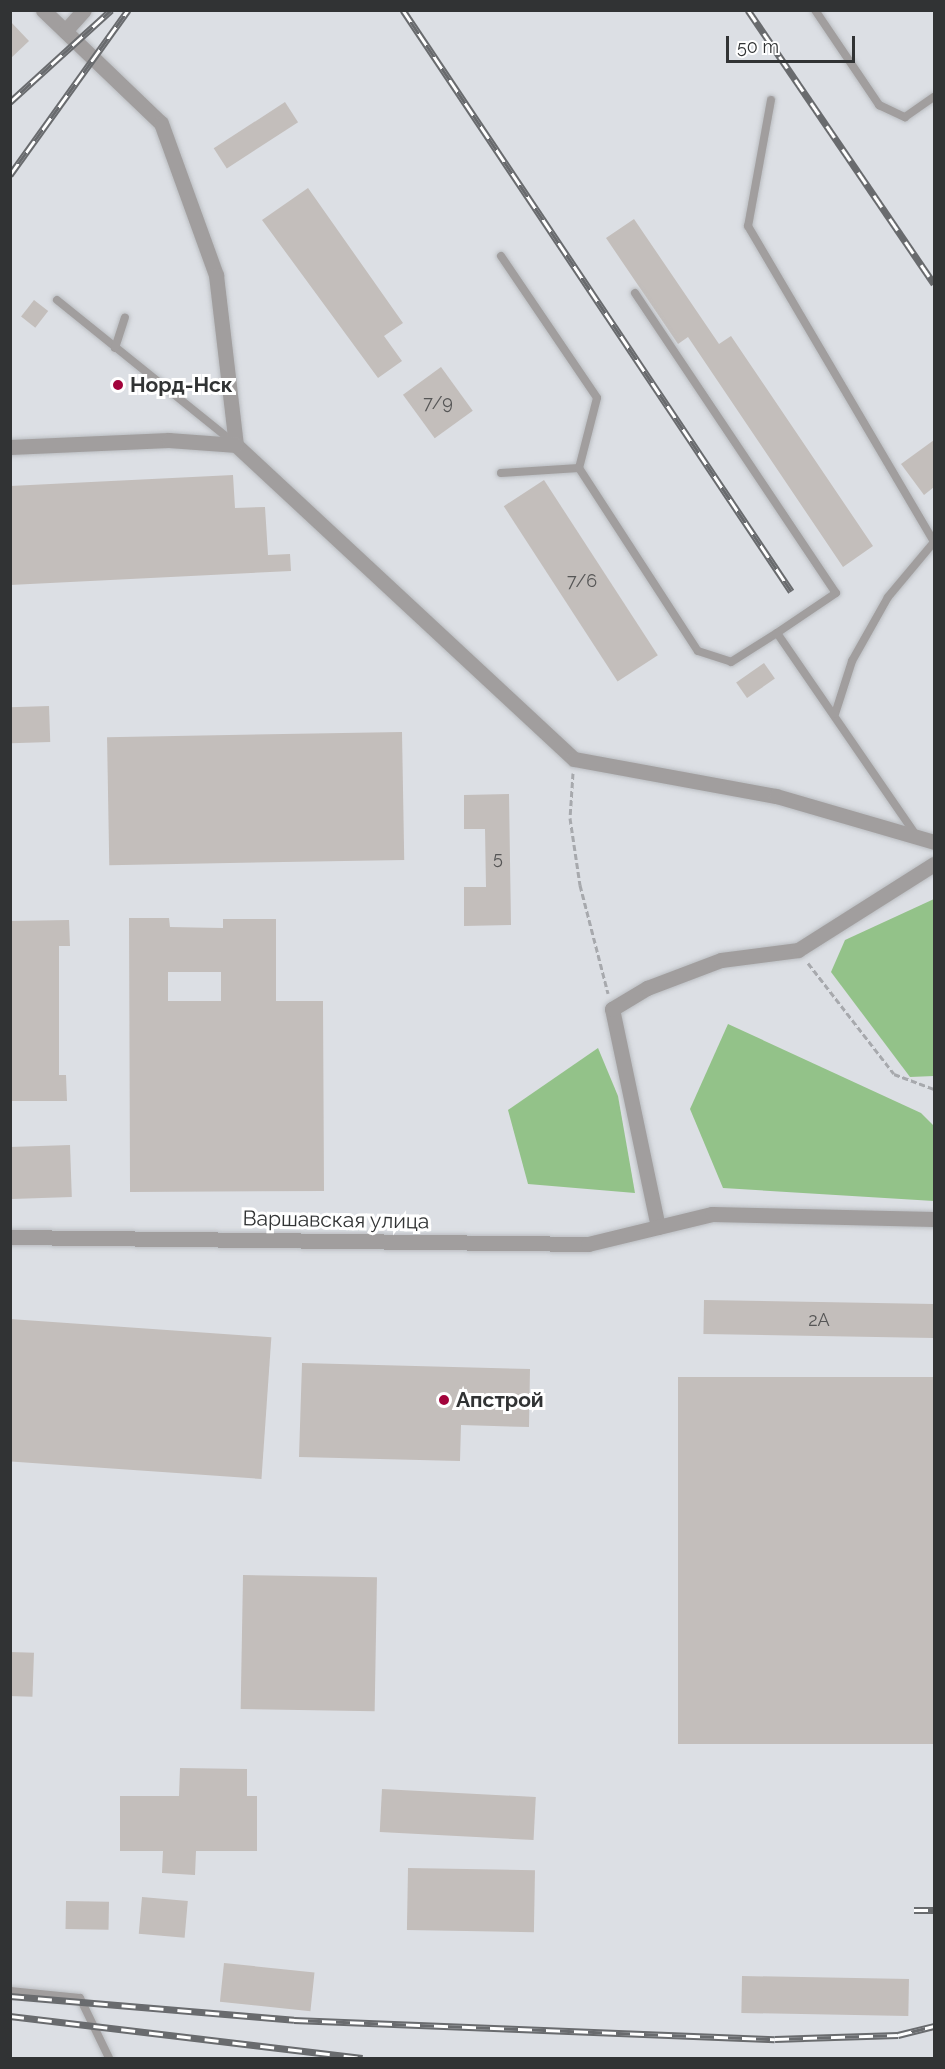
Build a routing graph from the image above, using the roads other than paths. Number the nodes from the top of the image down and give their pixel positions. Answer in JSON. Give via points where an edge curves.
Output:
{"nodes":[{"id":1,"x":43,"y":10,"type":"edge"},
{"id":2,"x":84,"y":10,"type":"edge"},
{"id":3,"x":815,"y":10,"type":"edge"},
{"id":4,"x":64,"y":31,"type":"junction"},
{"id":5,"x":934,"y":97,"type":"edge"},
{"id":6,"x":771,"y":100,"type":"dead end"},
{"id":7,"x":501,"y":256,"type":"dead end"},
{"id":8,"x":635,"y":293,"type":"dead end"},
{"id":9,"x":57,"y":300,"type":"dead end"},
{"id":10,"x":125,"y":318,"type":"dead end"},
{"id":11,"x":115,"y":348,"type":"junction"},
{"id":12,"x":236,"y":445,"type":"junction"},
{"id":13,"x":10,"y":447,"type":"edge"},
{"id":14,"x":579,"y":468,"type":"junction"},
{"id":15,"x":501,"y":473,"type":"dead end"},
{"id":16,"x":934,"y":542,"type":"edge"},
{"id":17,"x":777,"y":633,"type":"junction"},
{"id":18,"x":835,"y":714,"type":"junction"},
{"id":19,"x":915,"y":834,"type":"junction"},
{"id":20,"x":934,"y":842,"type":"edge"},
{"id":21,"x":934,"y":864,"type":"edge"},
{"id":22,"x":934,"y":1219,"type":"edge"},
{"id":23,"x":658,"y":1227,"type":"junction"},
{"id":24,"x":10,"y":1237,"type":"edge"},
{"id":25,"x":10,"y":1990,"type":"edge"},
{"id":26,"x":109,"y":2058,"type":"edge"}],
"edges":[{"from":1,"to":4,"type":"street"},
{"from":2,"to":4,"type":"street"},
{"from":3,"to":5,"type":"lane","via":[[879,105],[905,117]]},
{"from":4,"to":12,"type":"street","via":[[160,123],[216,275]]},
{"from":6,"to":16,"type":"lane","via":[[748,226]]},
{"from":7,"to":14,"type":"lane","via":[[597,398]]},
{"from":8,"to":17,"type":"lane","via":[[836,592]]},
{"from":9,"to":11,"type":"lane"},
{"from":10,"to":11,"type":"lane"},
{"from":11,"to":12,"type":"lane"},
{"from":12,"to":13,"type":"street","via":[[169,440]]},
{"from":12,"to":19,"type":"street","via":[[574,759],[776,796]]},
{"from":14,"to":15,"type":"lane"},
{"from":14,"to":17,"type":"lane","via":[[698,651],[731,662]]},
{"from":16,"to":18,"type":"lane","via":[[888,597],[852,661]]},
{"from":17,"to":18,"type":"lane"},
{"from":18,"to":19,"type":"lane"},
{"from":19,"to":20,"type":"street"},
{"from":21,"to":23,"type":"street","via":[[798,950],[721,960],[647,988],[612,1009]]},
{"from":22,"to":23,"type":"street","name":"Варшавская улица","via":[[712,1214]]},
{"from":23,"to":24,"type":"street","name":"Варшавская улица","via":[[588,1244]]},
{"from":25,"to":26,"type":"lane","via":[[80,1998]]}]}
